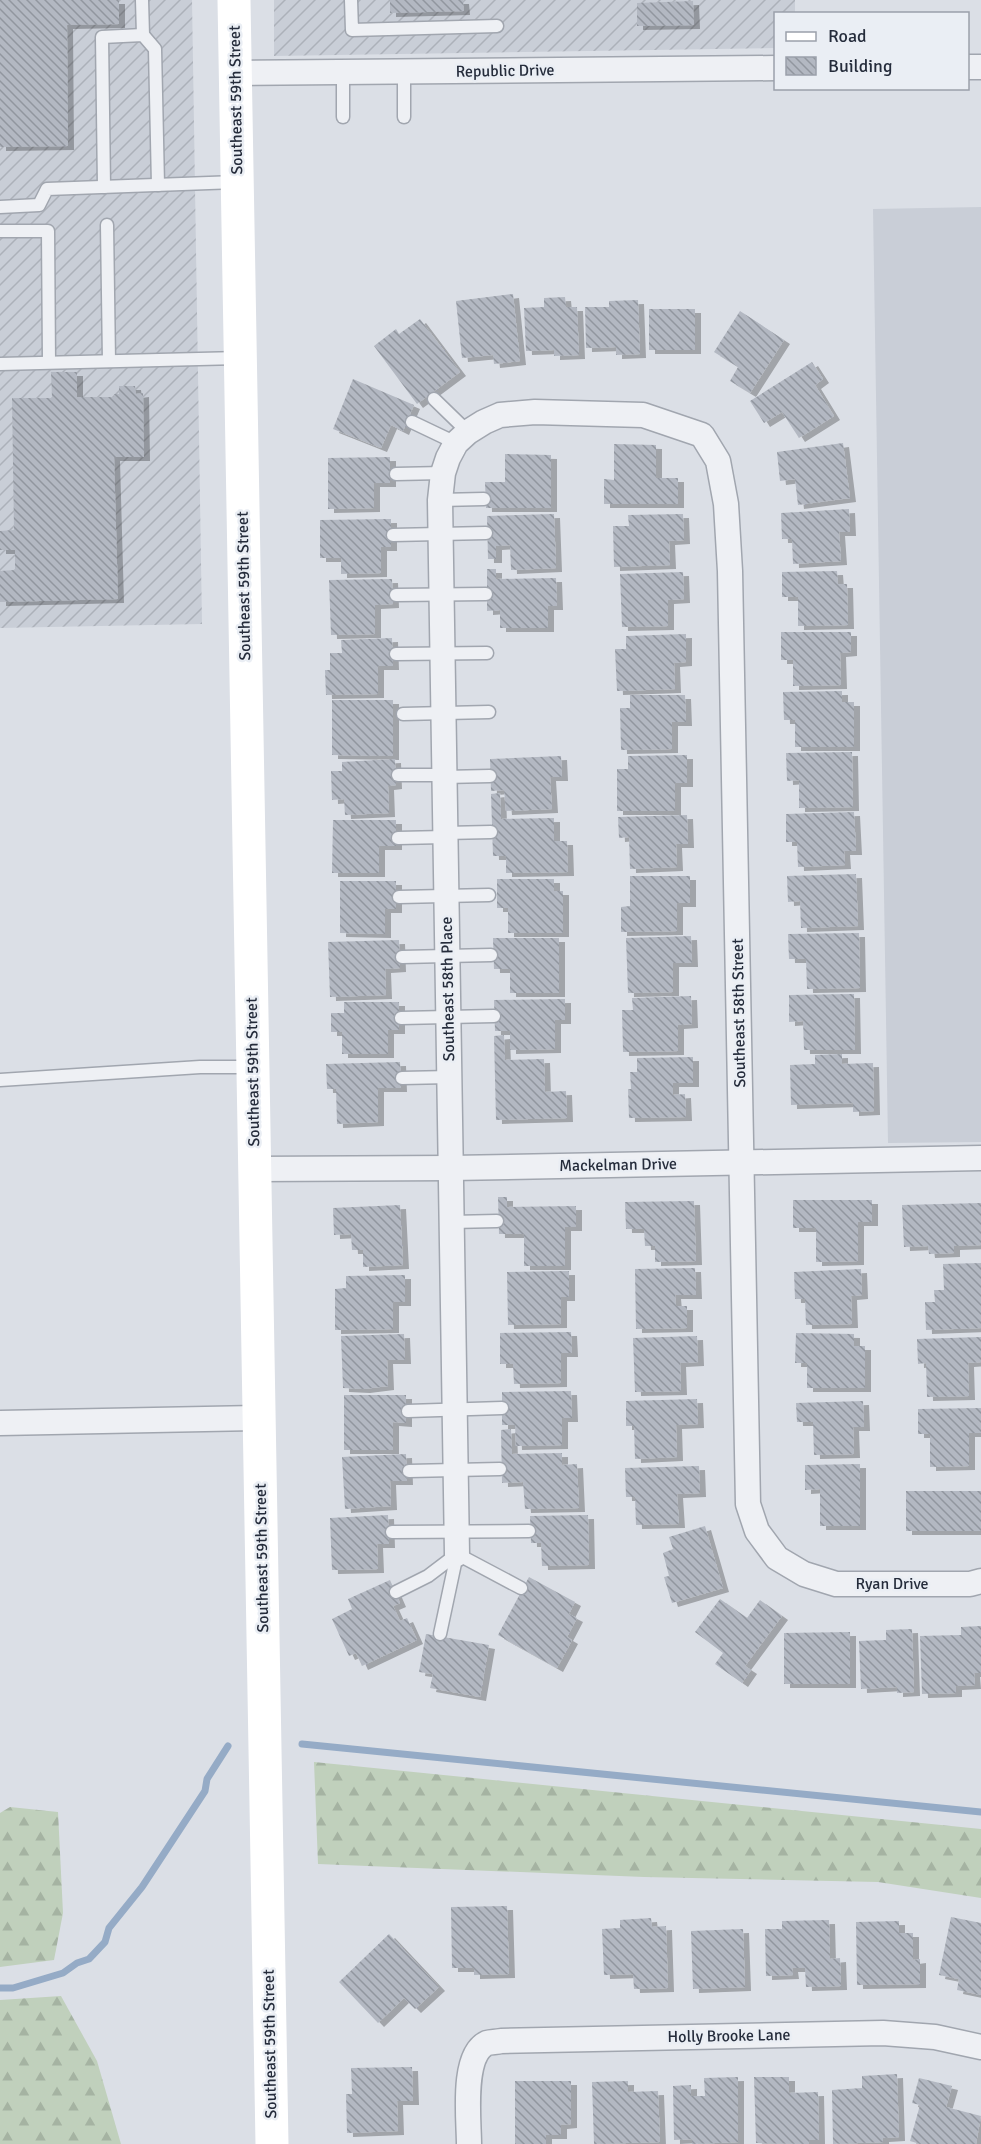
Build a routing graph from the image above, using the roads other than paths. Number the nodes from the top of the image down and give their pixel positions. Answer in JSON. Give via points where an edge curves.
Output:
{"nodes":[{"id":1,"x":142,"y":0,"type":"edge"},
{"id":2,"x":234,"y":0,"type":"edge"},
{"id":3,"x":351,"y":0,"type":"edge"},
{"id":4,"x":497,"y":27,"type":"dead end"},
{"id":5,"x":143,"y":35,"type":"junction"},
{"id":6,"x":774,"y":68,"type":"edge"},
{"id":7,"x":343,"y":72,"type":"junction"},
{"id":8,"x":404,"y":72,"type":"junction"},
{"id":9,"x":236,"y":73,"type":"junction"},
{"id":10,"x":343,"y":117,"type":"dead end"},
{"id":11,"x":404,"y":117,"type":"dead end"},
{"id":12,"x":237,"y":182,"type":"junction"},
{"id":13,"x":158,"y":185,"type":"junction"},
{"id":14,"x":104,"y":187,"type":"junction"},
{"id":15,"x":0,"y":207,"type":"edge"},
{"id":16,"x":107,"y":225,"type":"dead end"},
{"id":17,"x":0,"y":231,"type":"edge"},
{"id":18,"x":240,"y":358,"type":"junction"},
{"id":19,"x":109,"y":361,"type":"junction"},
{"id":20,"x":49,"y":362,"type":"junction"},
{"id":21,"x":0,"y":364,"type":"edge"},
{"id":22,"x":434,"y":399,"type":"dead end"},
{"id":23,"x":412,"y":422,"type":"dead end"},
{"id":24,"x":462,"y":437,"type":"junction"},
{"id":25,"x":443,"y":473,"type":"junction"},
{"id":26,"x":396,"y":474,"type":"dead end"},
{"id":27,"x":484,"y":499,"type":"dead end"},
{"id":28,"x":440,"y":500,"type":"junction"},
{"id":29,"x":486,"y":533,"type":"dead end"},
{"id":30,"x":440,"y":534,"type":"junction"},
{"id":31,"x":393,"y":535,"type":"dead end"},
{"id":32,"x":486,"y":594,"type":"dead end"},
{"id":33,"x":396,"y":595,"type":"dead end"},
{"id":34,"x":441,"y":595,"type":"junction"},
{"id":35,"x":442,"y":653,"type":"junction"},
{"id":36,"x":487,"y":653,"type":"dead end"},
{"id":37,"x":396,"y":654,"type":"dead end"},
{"id":38,"x":489,"y":712,"type":"dead end"},
{"id":39,"x":443,"y":713,"type":"junction"},
{"id":40,"x":403,"y":714,"type":"dead end"},
{"id":41,"x":398,"y":775,"type":"dead end"},
{"id":42,"x":444,"y":776,"type":"junction"},
{"id":43,"x":489,"y":776,"type":"dead end"},
{"id":44,"x":491,"y":832,"type":"dead end"},
{"id":45,"x":445,"y":835,"type":"junction"},
{"id":46,"x":398,"y":837,"type":"dead end"},
{"id":47,"x":489,"y":895,"type":"dead end"},
{"id":48,"x":399,"y":897,"type":"dead end"},
{"id":49,"x":446,"y":897,"type":"junction"},
{"id":50,"x":491,"y":955,"type":"dead end"},
{"id":51,"x":447,"y":956,"type":"junction"},
{"id":52,"x":402,"y":957,"type":"dead end"},
{"id":53,"x":494,"y":1016,"type":"dead end"},
{"id":54,"x":449,"y":1017,"type":"junction"},
{"id":55,"x":401,"y":1018,"type":"dead end"},
{"id":56,"x":253,"y":1066,"type":"junction"},
{"id":57,"x":450,"y":1077,"type":"junction"},
{"id":58,"x":402,"y":1078,"type":"dead end"},
{"id":59,"x":0,"y":1080,"type":"edge"},
{"id":60,"x":981,"y":1158,"type":"edge"},
{"id":61,"x":742,"y":1162,"type":"junction"},
{"id":62,"x":451,"y":1168,"type":"junction"},
{"id":63,"x":255,"y":1169,"type":"junction"},
{"id":64,"x":496,"y":1221,"type":"dead end"},
{"id":65,"x":452,"y":1222,"type":"junction"},
{"id":66,"x":502,"y":1408,"type":"dead end"},
{"id":67,"x":455,"y":1409,"type":"junction"},
{"id":68,"x":408,"y":1410,"type":"dead end"},
{"id":69,"x":259,"y":1418,"type":"junction"},
{"id":70,"x":0,"y":1423,"type":"edge"},
{"id":71,"x":501,"y":1469,"type":"dead end"},
{"id":72,"x":456,"y":1470,"type":"junction"},
{"id":73,"x":409,"y":1471,"type":"dead end"},
{"id":74,"x":529,"y":1531,"type":"dead end"},
{"id":75,"x":392,"y":1532,"type":"dead end"},
{"id":76,"x":457,"y":1543,"type":"junction"},
{"id":77,"x":804,"y":1574,"type":"joint"},
{"id":78,"x":981,"y":1581,"type":"edge"},
{"id":79,"x":521,"y":1588,"type":"dead end"},
{"id":80,"x":396,"y":1592,"type":"dead end"},
{"id":81,"x":440,"y":1634,"type":"dead end"},
{"id":82,"x":981,"y":2047,"type":"edge"},
{"id":83,"x":272,"y":2144,"type":"edge"},
{"id":84,"x":469,"y":2144,"type":"edge"}],
"edges":[{"from":1,"to":5,"type":"lane"},
{"from":2,"to":9,"type":"main road","name":"Southeast 59th Street"},
{"from":3,"to":4,"type":"lane","via":[[352,30]]},
{"from":5,"to":13,"type":"lane","via":[[155,49]]},
{"from":5,"to":14,"type":"lane","via":[[102,37]]},
{"from":6,"to":8,"type":"street","name":"Republic Drive"},
{"from":7,"to":8,"type":"street","name":"Republic Drive"},
{"from":7,"to":9,"type":"street","name":"Republic Drive"},
{"from":7,"to":10,"type":"lane"},
{"from":8,"to":11,"type":"lane"},
{"from":9,"to":12,"type":"main road","name":"Southeast 59th Street"},
{"from":12,"to":13,"type":"lane"},
{"from":12,"to":18,"type":"main road","name":"Southeast 59th Street"},
{"from":13,"to":14,"type":"lane"},
{"from":14,"to":15,"type":"lane","via":[[47,189],[39,205]]},
{"from":16,"to":19,"type":"lane"},
{"from":17,"to":20,"type":"lane","via":[[48,231]]},
{"from":18,"to":19,"type":"lane"},
{"from":18,"to":56,"type":"main road","name":"Southeast 59th Street"},
{"from":19,"to":20,"type":"lane"},
{"from":20,"to":21,"type":"lane"},
{"from":22,"to":24,"type":"lane"},
{"from":23,"to":24,"type":"lane"},
{"from":24,"to":25,"type":"street","name":"Southeast 58th Place"},
{"from":24,"to":61,"type":"street","name":"Southeast 58th Street","via":[[500,415],[643,415],[702,435],[718,461],[728,526]]},
{"from":25,"to":26,"type":"lane"},
{"from":25,"to":28,"type":"street","name":"Southeast 58th Place"},
{"from":27,"to":28,"type":"lane"},
{"from":28,"to":30,"type":"street","name":"Southeast 58th Place"},
{"from":29,"to":30,"type":"lane"},
{"from":30,"to":31,"type":"lane"},
{"from":30,"to":34,"type":"street","name":"Southeast 58th Place"},
{"from":32,"to":34,"type":"lane"},
{"from":33,"to":34,"type":"lane"},
{"from":34,"to":35,"type":"street","name":"Southeast 58th Place"},
{"from":35,"to":36,"type":"lane"},
{"from":35,"to":37,"type":"lane"},
{"from":35,"to":39,"type":"street","name":"Southeast 58th Place"},
{"from":38,"to":39,"type":"lane"},
{"from":39,"to":40,"type":"lane"},
{"from":39,"to":42,"type":"street","name":"Southeast 58th Place"},
{"from":41,"to":42,"type":"lane"},
{"from":42,"to":43,"type":"lane"},
{"from":42,"to":45,"type":"street","name":"Southeast 58th Place"},
{"from":44,"to":45,"type":"lane"},
{"from":45,"to":46,"type":"lane"},
{"from":45,"to":49,"type":"street","name":"Southeast 58th Place"},
{"from":47,"to":49,"type":"lane"},
{"from":48,"to":49,"type":"lane"},
{"from":49,"to":51,"type":"street","name":"Southeast 58th Place"},
{"from":50,"to":51,"type":"lane"},
{"from":51,"to":52,"type":"lane"},
{"from":51,"to":54,"type":"street","name":"Southeast 58th Place"},
{"from":53,"to":54,"type":"lane"},
{"from":54,"to":55,"type":"lane"},
{"from":54,"to":57,"type":"street","name":"Southeast 58th Place"},
{"from":56,"to":59,"type":"lane"},
{"from":56,"to":63,"type":"main road","name":"Southeast 59th Street"},
{"from":57,"to":58,"type":"lane"},
{"from":57,"to":62,"type":"street","name":"Southeast 58th Place"},
{"from":60,"to":61,"type":"street","name":"Mackelman Drive"},
{"from":61,"to":62,"type":"street","name":"Mackelman Drive"},
{"from":61,"to":77,"type":"street","name":"Southeast 58th Street","via":[[748,1504],[757,1531],[777,1558]]},
{"from":62,"to":63,"type":"street","name":"Mackelman Drive"},
{"from":62,"to":65,"type":"street","name":"Southeast 58th Place"},
{"from":63,"to":69,"type":"main road","name":"Southeast 59th Street"},
{"from":64,"to":65,"type":"lane"},
{"from":65,"to":67,"type":"street","name":"Southeast 58th Place"},
{"from":66,"to":67,"type":"lane"},
{"from":67,"to":68,"type":"lane"},
{"from":67,"to":72,"type":"street","name":"Southeast 58th Place"},
{"from":69,"to":70,"type":"street"},
{"from":69,"to":83,"type":"main road","name":"Southeast 59th Street"},
{"from":71,"to":72,"type":"lane"},
{"from":72,"to":73,"type":"lane"},
{"from":72,"to":76,"type":"street","name":"Southeast 58th Place"},
{"from":74,"to":76,"type":"lane"},
{"from":75,"to":76,"type":"lane"},
{"from":76,"to":79,"type":"lane"},
{"from":76,"to":80,"type":"lane","via":[[428,1576]]},
{"from":76,"to":81,"type":"lane"},
{"from":77,"to":78,"type":"street","name":"Ryan Drive","via":[[836,1584]]},
{"from":82,"to":84,"type":"street","name":"Holly Brooke Lane","via":[[934,2037],[883,2033],[487,2043],[479,2049],[470,2072]]}]}
